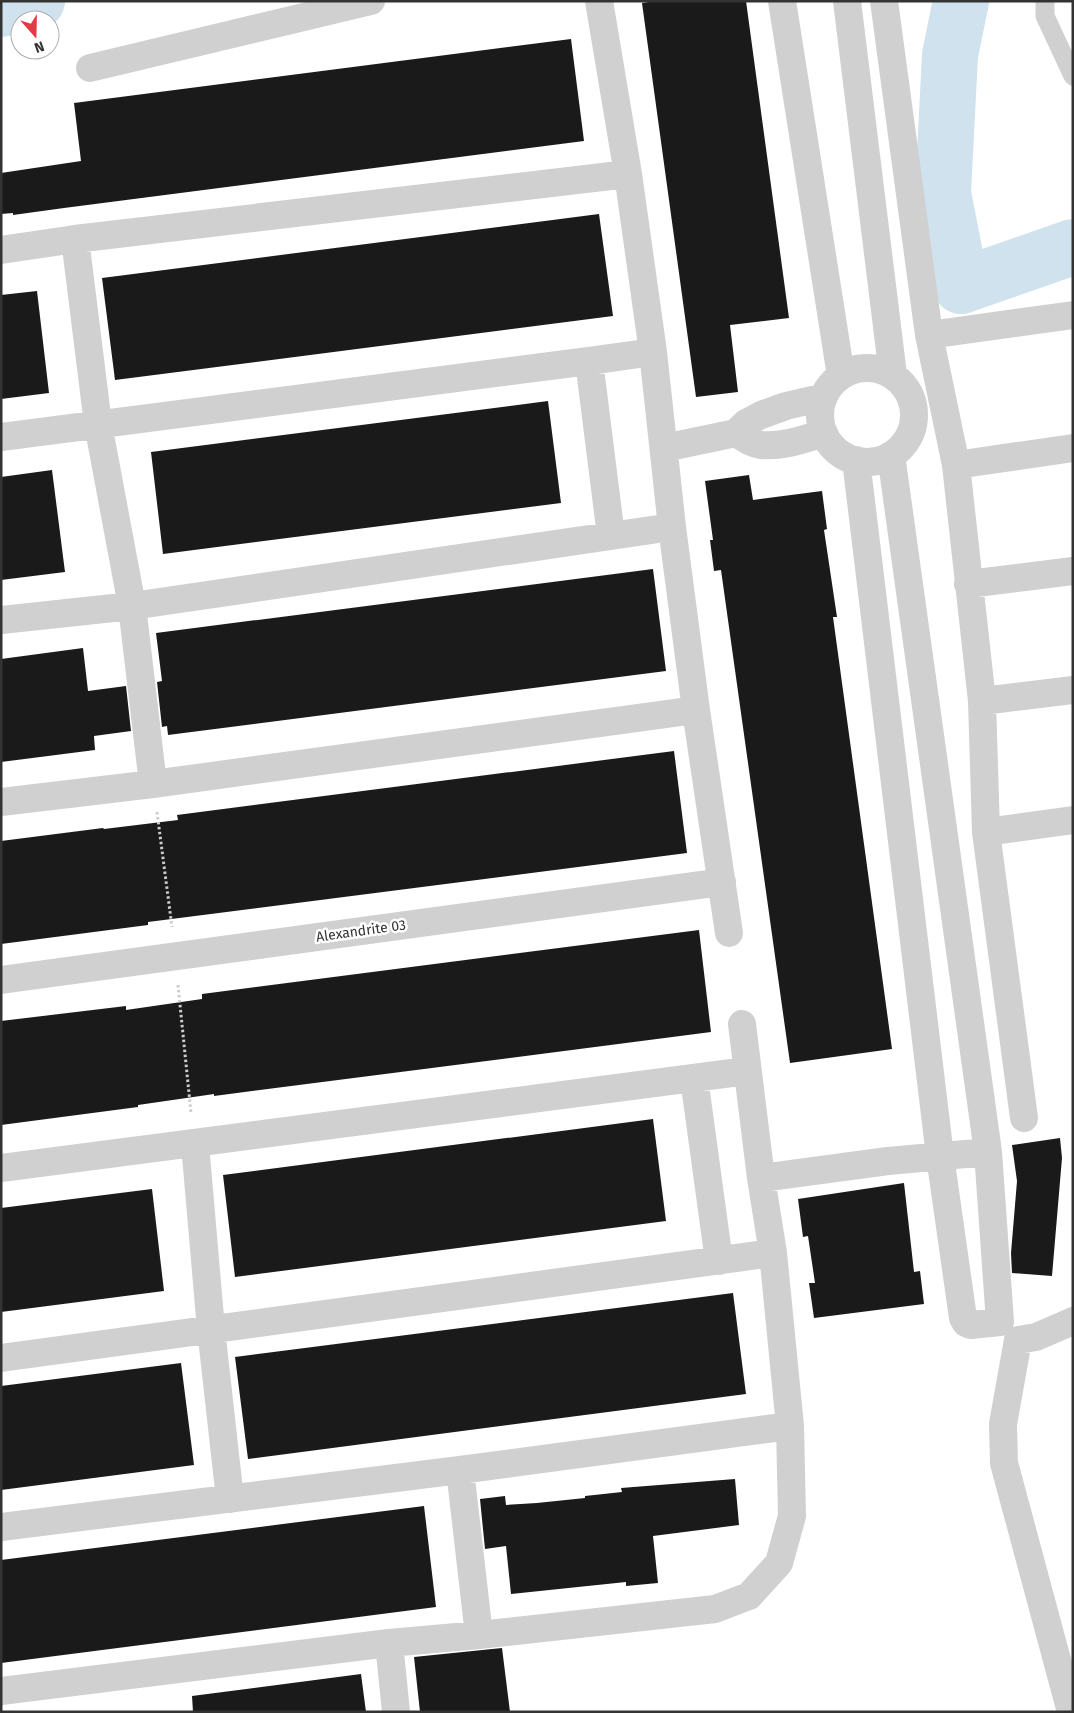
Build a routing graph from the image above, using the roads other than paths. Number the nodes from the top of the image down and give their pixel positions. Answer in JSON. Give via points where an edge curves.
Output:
{"nodes":[{"id":1,"x":371,"y":1,"type":"edge"},
{"id":2,"x":599,"y":1,"type":"edge"},
{"id":3,"x":782,"y":1,"type":"edge"},
{"id":4,"x":847,"y":1,"type":"edge"},
{"id":5,"x":884,"y":1,"type":"edge"},
{"id":6,"x":1045,"y":1,"type":"edge"},
{"id":7,"x":90,"y":68,"type":"dead end"},
{"id":8,"x":1073,"y":76,"type":"edge"},
{"id":9,"x":628,"y":174,"type":"junction"},
{"id":10,"x":75,"y":239,"type":"junction"},
{"id":11,"x":1,"y":250,"type":"edge"},
{"id":12,"x":1073,"y":315,"type":"edge"},
{"id":13,"x":928,"y":335,"type":"junction"},
{"id":14,"x":654,"y":352,"type":"junction"},
{"id":15,"x":589,"y":361,"type":"junction"},
{"id":16,"x":892,"y":375,"type":"junction"},
{"id":17,"x":842,"y":376,"type":"junction"},
{"id":18,"x":824,"y":397,"type":"junction"},
{"id":19,"x":98,"y":424,"type":"junction"},
{"id":20,"x":736,"y":433,"type":"junction"},
{"id":21,"x":824,"y":433,"type":"junction"},
{"id":22,"x":1,"y":437,"type":"edge"},
{"id":23,"x":664,"y":448,"type":"junction"},
{"id":24,"x":1073,"y":448,"type":"edge"},
{"id":25,"x":891,"y":455,"type":"junction"},
{"id":26,"x":856,"y":460,"type":"junction"},
{"id":27,"x":956,"y":465,"type":"junction"},
{"id":28,"x":672,"y":527,"type":"junction"},
{"id":29,"x":611,"y":536,"type":"junction"},
{"id":30,"x":1073,"y":571,"type":"edge"},
{"id":31,"x":968,"y":584,"type":"junction"},
{"id":32,"x":132,"y":606,"type":"junction"},
{"id":33,"x":1,"y":620,"type":"edge"},
{"id":34,"x":1073,"y":690,"type":"edge"},
{"id":35,"x":982,"y":701,"type":"junction"},
{"id":36,"x":696,"y":710,"type":"junction"},
{"id":37,"x":153,"y":784,"type":"junction"},
{"id":38,"x":1,"y":802,"type":"edge"},
{"id":39,"x":1073,"y":820,"type":"edge"},
{"id":40,"x":986,"y":832,"type":"junction"},
{"id":41,"x":722,"y":882,"type":"junction"},
{"id":42,"x":729,"y":933,"type":"dead end"},
{"id":43,"x":1,"y":980,"type":"edge"},
{"id":44,"x":742,"y":1024,"type":"dead end"},
{"id":45,"x":747,"y":1071,"type":"junction"},
{"id":46,"x":694,"y":1078,"type":"junction"},
{"id":47,"x":1024,"y":1118,"type":"dead end"},
{"id":48,"x":194,"y":1144,"type":"junction"},
{"id":49,"x":988,"y":1152,"type":"junction"},
{"id":50,"x":940,"y":1156,"type":"junction"},
{"id":51,"x":1,"y":1168,"type":"edge"},
{"id":52,"x":761,"y":1178,"type":"junction"},
{"id":53,"x":773,"y":1253,"type":"junction"},
{"id":54,"x":719,"y":1260,"type":"junction"},
{"id":55,"x":1073,"y":1321,"type":"edge"},
{"id":56,"x":211,"y":1330,"type":"junction"},
{"id":57,"x":1009,"y":1331,"type":"junction"},
{"id":58,"x":1,"y":1358,"type":"edge"},
{"id":59,"x":790,"y":1426,"type":"junction"},
{"id":60,"x":460,"y":1470,"type":"junction"},
{"id":61,"x":230,"y":1499,"type":"junction"},
{"id":62,"x":1,"y":1527,"type":"edge"},
{"id":63,"x":478,"y":1635,"type":"junction"},
{"id":64,"x":389,"y":1643,"type":"junction"},
{"id":65,"x":1,"y":1691,"type":"edge"},
{"id":66,"x":396,"y":1712,"type":"edge"},
{"id":67,"x":1071,"y":1712,"type":"edge"}],
"edges":[{"from":1,"to":7,"type":"street"},
{"from":2,"to":9,"type":"street"},
{"from":3,"to":17,"type":"street"},
{"from":4,"to":16,"type":"street"},
{"from":5,"to":13,"type":"street"},
{"from":6,"to":8,"type":"lane","via":[[1045,16]]},
{"from":9,"to":10,"type":"street"},
{"from":9,"to":14,"type":"street"},
{"from":10,"to":11,"type":"street"},
{"from":10,"to":19,"type":"street"},
{"from":12,"to":13,"type":"street"},
{"from":13,"to":27,"type":"street"},
{"from":14,"to":15,"type":"street"},
{"from":14,"to":23,"type":"street"},
{"from":15,"to":19,"type":"street"},
{"from":15,"to":29,"type":"street"},
{"from":16,"to":17,"type":"street","via":[[867,368],[854,369]]},
{"from":16,"to":25,"type":"street","via":[[904,385],[912,400],[914,415],[912,431],[904,445]]},
{"from":17,"to":18,"type":"street"},
{"from":18,"to":20,"type":"street","via":[[761,415]]},
{"from":18,"to":21,"type":"street","via":[[820,421]]},
{"from":19,"to":22,"type":"street"},
{"from":19,"to":32,"type":"street"},
{"from":20,"to":21,"type":"street","via":[[761,445],[794,443]]},
{"from":20,"to":23,"type":"street"},
{"from":21,"to":26,"type":"street","via":[[831,445]]},
{"from":23,"to":28,"type":"street"},
{"from":24,"to":27,"type":"street"},
{"from":25,"to":26,"type":"street","via":[[874,461]]},
{"from":25,"to":49,"type":"street"},
{"from":26,"to":50,"type":"street"},
{"from":27,"to":31,"type":"street"},
{"from":28,"to":29,"type":"street"},
{"from":28,"to":36,"type":"street"},
{"from":29,"to":32,"type":"street"},
{"from":30,"to":31,"type":"street"},
{"from":31,"to":35,"type":"street"},
{"from":32,"to":33,"type":"street"},
{"from":32,"to":37,"type":"street"},
{"from":34,"to":35,"type":"street"},
{"from":35,"to":40,"type":"street"},
{"from":36,"to":37,"type":"street"},
{"from":36,"to":41,"type":"street"},
{"from":37,"to":38,"type":"street"},
{"from":39,"to":40,"type":"street"},
{"from":40,"to":47,"type":"street"},
{"from":41,"to":42,"type":"street"},
{"from":41,"to":43,"type":"street","name":"Alexandrite 03"},
{"from":44,"to":45,"type":"street"},
{"from":45,"to":46,"type":"street"},
{"from":45,"to":52,"type":"street"},
{"from":46,"to":48,"type":"street"},
{"from":46,"to":54,"type":"street"},
{"from":48,"to":51,"type":"street"},
{"from":48,"to":56,"type":"street"},
{"from":49,"to":50,"type":"street"},
{"from":49,"to":57,"type":"street"},
{"from":50,"to":52,"type":"street"},
{"from":50,"to":57,"type":"street","via":[[963,1318],[971,1325]]},
{"from":52,"to":53,"type":"street"},
{"from":53,"to":54,"type":"street"},
{"from":53,"to":59,"type":"street"},
{"from":54,"to":56,"type":"street"},
{"from":55,"to":57,"type":"street","via":[[1036,1337]]},
{"from":56,"to":58,"type":"street"},
{"from":56,"to":61,"type":"street"},
{"from":57,"to":67,"type":"street","via":[[1004,1463]]},
{"from":59,"to":60,"type":"street"},
{"from":59,"to":63,"type":"street","via":[[792,1516],[779,1563],[749,1596],[715,1609]]},
{"from":60,"to":61,"type":"street"},
{"from":60,"to":63,"type":"street"},
{"from":61,"to":62,"type":"street"},
{"from":63,"to":64,"type":"street"},
{"from":64,"to":65,"type":"street"},
{"from":64,"to":66,"type":"street"}]}
